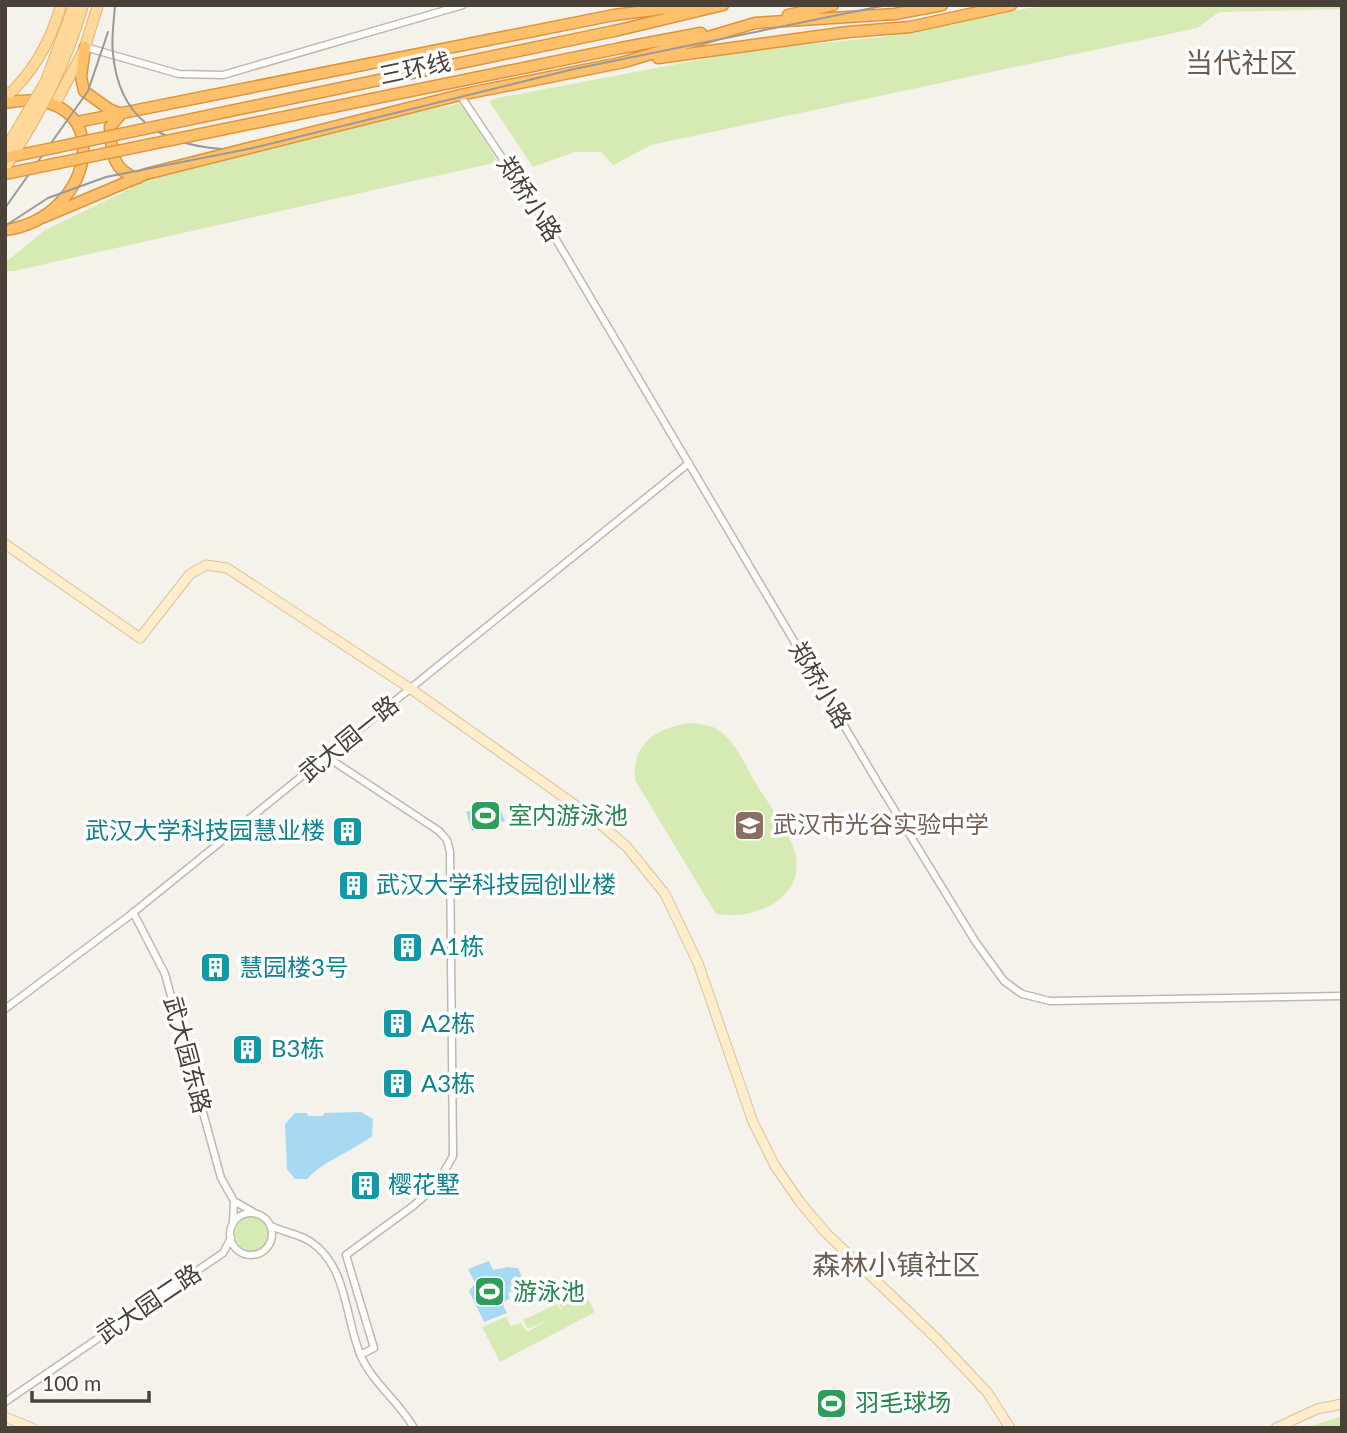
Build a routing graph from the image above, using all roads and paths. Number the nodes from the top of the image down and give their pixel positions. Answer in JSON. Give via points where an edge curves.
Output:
{"nodes":[{"id":1,"x":61,"y":5,"type":"edge"},
{"id":2,"x":74,"y":5,"type":"edge"},
{"id":3,"x":83,"y":5,"type":"edge"},
{"id":4,"x":98,"y":5,"type":"edge"},
{"id":5,"x":463,"y":5,"type":"edge"},
{"id":6,"x":655,"y":5,"type":"edge"},
{"id":7,"x":692,"y":5,"type":"edge"},
{"id":8,"x":723,"y":5,"type":"edge"},
{"id":9,"x":833,"y":5,"type":"edge"},
{"id":10,"x":942,"y":5,"type":"edge"},
{"id":11,"x":1011,"y":5,"type":"edge"},
{"id":12,"x":917,"y":10,"type":"junction"},
{"id":13,"x":609,"y":16,"type":"junction"},
{"id":14,"x":755,"y":23,"type":"junction"},
{"id":15,"x":848,"y":32,"type":"junction"},
{"id":16,"x":85,"y":47,"type":"junction"},
{"id":17,"x":624,"y":62,"type":"junction"},
{"id":18,"x":460,"y":95,"type":"junction"},
{"id":19,"x":5,"y":100,"type":"edge"},
{"id":20,"x":55,"y":104,"type":"junction"},
{"id":21,"x":121,"y":114,"type":"junction"},
{"id":22,"x":77,"y":122,"type":"junction"},
{"id":23,"x":5,"y":150,"type":"edge"},
{"id":24,"x":5,"y":158,"type":"edge"},
{"id":25,"x":5,"y":168,"type":"edge"},
{"id":26,"x":5,"y":174,"type":"edge"},
{"id":27,"x":138,"y":178,"type":"junction"},
{"id":28,"x":44,"y":217,"type":"junction"},
{"id":29,"x":5,"y":230,"type":"edge"},
{"id":30,"x":689,"y":463,"type":"junction"},
{"id":31,"x":5,"y":544,"type":"edge"},
{"id":32,"x":411,"y":690,"type":"junction"},
{"id":33,"x":327,"y":757,"type":"junction"},
{"id":34,"x":134,"y":912,"type":"junction"},
{"id":35,"x":1342,"y":996,"type":"edge"},
{"id":36,"x":5,"y":1009,"type":"edge"},
{"id":37,"x":234,"y":1201,"type":"junction"},
{"id":38,"x":256,"y":1213,"type":"junction"},
{"id":39,"x":233,"y":1224,"type":"junction"},
{"id":40,"x":271,"y":1226,"type":"junction"},
{"id":41,"x":286,"y":1233,"type":"junction"},
{"id":42,"x":230,"y":1238,"type":"junction"},
{"id":43,"x":269,"y":1246,"type":"junction"},
{"id":44,"x":223,"y":1253,"type":"junction"},
{"id":45,"x":243,"y":1254,"type":"junction"},
{"id":46,"x":360,"y":1355,"type":"junction"},
{"id":47,"x":5,"y":1402,"type":"edge"},
{"id":48,"x":1342,"y":1404,"type":"edge"},
{"id":49,"x":5,"y":1416,"type":"edge"},
{"id":50,"x":32,"y":1428,"type":"edge"},
{"id":51,"x":414,"y":1428,"type":"edge"},
{"id":52,"x":1010,"y":1428,"type":"edge"},
{"id":53,"x":1276,"y":1428,"type":"edge"}],
"edges":[{"from":1,"to":19,"type":"main road","via":[[41,55]]},
{"from":2,"to":23,"type":"main road","bridge":true,"via":[[46,81]]},
{"from":3,"to":25,"type":"main road","bridge":true,"via":[[61,71]]},
{"from":4,"to":16,"type":"main road"},
{"from":5,"to":16,"type":"street","via":[[223,75],[179,74]]},
{"from":6,"to":13,"type":"highway"},
{"from":7,"to":13,"type":"highway"},
{"from":8,"to":24,"type":"highway","name":"三环线","bridge":true},
{"from":9,"to":14,"type":"highway","name":"三环线"},
{"from":10,"to":12,"type":"highway"},
{"from":11,"to":15,"type":"highway","via":[[910,27]]},
{"from":12,"to":14,"type":"highway"},
{"from":12,"to":15,"type":"highway"},
{"from":13,"to":21,"type":"highway"},
{"from":14,"to":17,"type":"highway"},
{"from":14,"to":26,"type":"highway","name":"三环线","bridge":true},
{"from":15,"to":17,"type":"highway"},
{"from":16,"to":20,"type":"main road"},
{"from":16,"to":21,"type":"highway","via":[[84,91]]},
{"from":17,"to":18,"type":"highway"},
{"from":18,"to":27,"type":"highway"},
{"from":18,"to":30,"type":"street","name":"郑桥小路","via":[[551,231]]},
{"from":19,"to":20,"type":"highway"},
{"from":20,"to":22,"type":"highway"},
{"from":21,"to":22,"type":"highway"},
{"from":21,"to":27,"type":"highway","via":[[110,127],[114,157],[127,176]]},
{"from":22,"to":28,"type":"highway","via":[[83,134],[78,175],[66,197]]},
{"from":27,"to":28,"type":"highway"},
{"from":28,"to":29,"type":"highway"},
{"from":30,"to":32,"type":"street","name":"武大园一路"},
{"from":30,"to":35,"type":"street","name":"郑桥小路","via":[[878,783],[1004,981],[1022,994],[1050,1001]]},
{"from":31,"to":32,"type":"street","via":[[140,638],[190,574],[206,565],[227,568]]},
{"from":32,"to":33,"type":"street","name":"武大园一路"},
{"from":32,"to":52,"type":"street","via":[[592,817],[627,847],[665,894],[698,963],[753,1122],[775,1166],[825,1232],[987,1392]]},
{"from":33,"to":34,"type":"street","name":"武大园一路"},
{"from":33,"to":46,"type":"street","via":[[439,831],[450,852],[453,1156],[436,1186],[346,1255],[374,1348]]},
{"from":34,"to":36,"type":"street","name":"武大园一路"},
{"from":34,"to":37,"type":"street","name":"武大园东路","via":[[164,974],[221,1178]]},
{"from":37,"to":38,"type":"street"},
{"from":37,"to":39,"type":"street"},
{"from":38,"to":39,"type":"street","via":[[242,1215]]},
{"from":38,"to":40,"type":"street"},
{"from":39,"to":42,"type":"street"},
{"from":40,"to":41,"type":"street"},
{"from":40,"to":43,"type":"street"},
{"from":41,"to":43,"type":"street"},
{"from":41,"to":46,"type":"street","via":[[310,1241],[331,1261]]},
{"from":42,"to":44,"type":"street"},
{"from":42,"to":45,"type":"street"},
{"from":43,"to":45,"type":"street","via":[[257,1254]]},
{"from":44,"to":45,"type":"street"},
{"from":44,"to":47,"type":"street","name":"武大园二路"},
{"from":46,"to":51,"type":"street"},
{"from":48,"to":53,"type":"street","via":[[1317,1409]]},
{"from":49,"to":50,"type":"street"}]}
